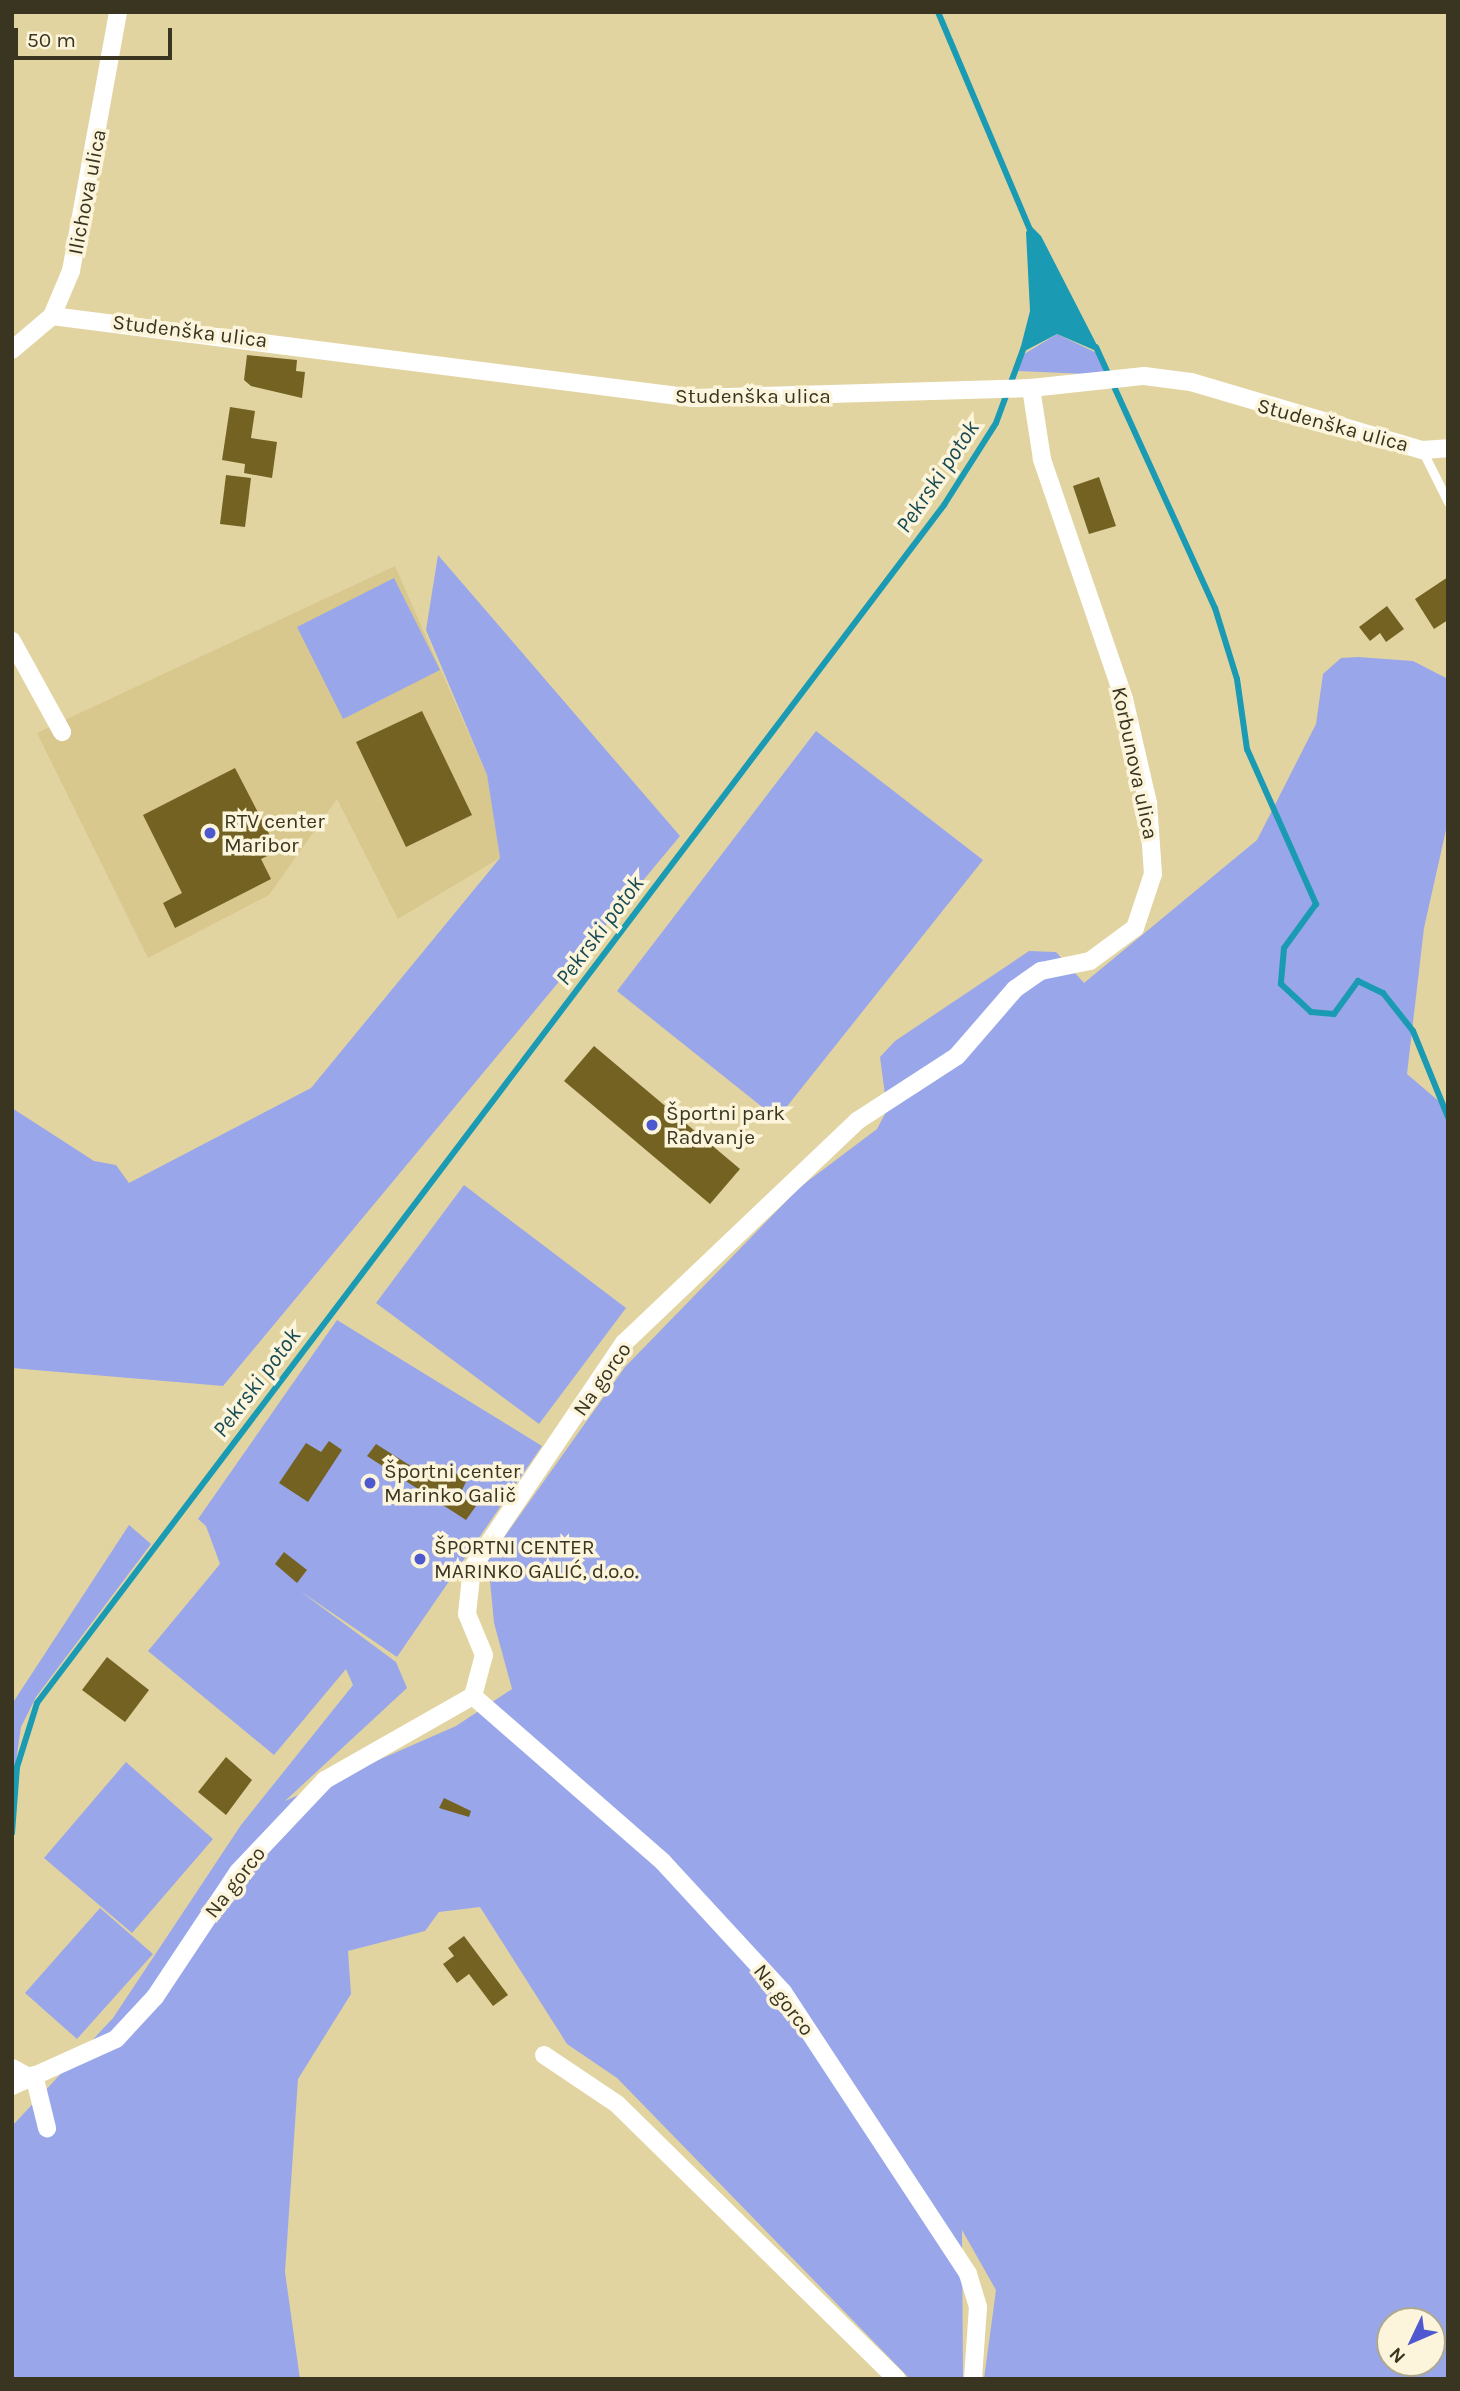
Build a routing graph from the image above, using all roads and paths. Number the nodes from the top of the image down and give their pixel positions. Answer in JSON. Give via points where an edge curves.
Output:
{"nodes":[{"id":1,"x":118,"y":12,"type":"edge"},
{"id":2,"x":52,"y":316,"type":"junction"},
{"id":3,"x":16,"y":338,"type":"edge"},
{"id":4,"x":1026,"y":388,"type":"junction"},
{"id":5,"x":1448,"y":448,"type":"edge"},
{"id":6,"x":1422,"y":450,"type":"junction"},
{"id":7,"x":1448,"y":502,"type":"edge"},
{"id":8,"x":12,"y":641,"type":"edge"},
{"id":9,"x":62,"y":732,"type":"dead end"},
{"id":10,"x":858,"y":1121,"type":"joint"},
{"id":11,"x":473,"y":1696,"type":"junction"},
{"id":12,"x":544,"y":2055,"type":"dead end"},
{"id":13,"x":20,"y":2076,"type":"edge"},
{"id":14,"x":47,"y":2128,"type":"dead end"},
{"id":15,"x":897,"y":2379,"type":"edge"},
{"id":16,"x":973,"y":2379,"type":"edge"}],
"edges":[{"from":1,"to":2,"type":"street","name":"Ilichova ulica","via":[[80,242]]},
{"from":2,"to":3,"type":"street"},
{"from":2,"to":4,"type":"street","name":"Studenška ulica","via":[[365,352],[639,394],[800,398]]},
{"from":4,"to":6,"type":"street","name":"Studenška ulica","via":[[1128,377],[1191,383]]},
{"from":4,"to":10,"type":"street","name":"Korbunova ulica","via":[[1042,458],[1124,699],[1154,838],[1150,894],[1135,929],[1118,944],[1090,961],[1041,971],[1014,989],[957,1056]]},
{"from":5,"to":6,"type":"street","name":"Studenška ulica"},
{"from":6,"to":7,"type":"lane"},
{"from":8,"to":9,"type":"street"},
{"from":10,"to":11,"type":"street","name":"Na gorco","via":[[624,1343],[503,1514],[472,1568],[468,1590],[467,1614],[484,1655]]},
{"from":11,"to":13,"type":"street","name":"Na gorco","via":[[325,1780],[238,1872],[155,1997],[116,2039]]},
{"from":11,"to":16,"type":"street","name":"Na gorco","via":[[663,1862],[783,1992],[968,2274],[978,2306]]},
{"from":12,"to":15,"type":"street","via":[[617,2104]]},
{"from":13,"to":14,"type":"street"}]}
